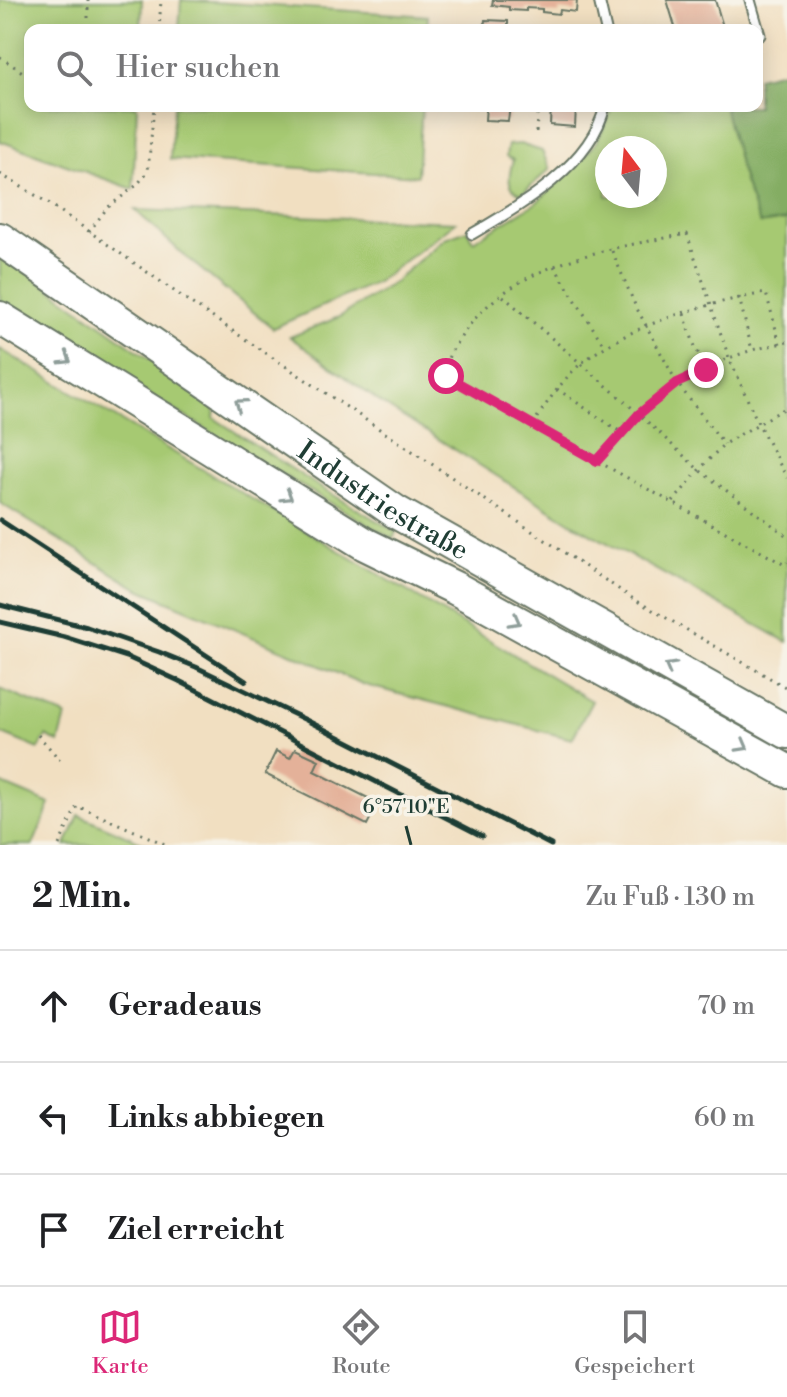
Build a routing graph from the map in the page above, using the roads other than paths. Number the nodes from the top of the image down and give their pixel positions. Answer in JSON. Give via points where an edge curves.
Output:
{"nodes":[{"id":1,"x":599,"y":0,"type":"edge"},
{"id":2,"x":750,"y":0,"type":"edge"},
{"id":3,"x":605,"y":24,"type":"edge"},
{"id":4,"x":757,"y":24,"type":"edge"},
{"id":5,"x":604,"y":112,"type":"edge"},
{"id":6,"x":472,"y":234,"type":"dead end"},
{"id":7,"x":0,"y":239,"type":"edge"},
{"id":8,"x":0,"y":318,"type":"edge"},
{"id":9,"x":787,"y":732,"type":"edge"},
{"id":10,"x":787,"y":771,"type":"edge"}],
"edges":[{"from":1,"to":3,"type":"lane"},
{"from":2,"to":4,"type":"lane"},
{"from":5,"to":6,"type":"lane","via":[[583,152],[532,198]]},
{"from":9,"to":7,"type":"highway","name":"Industriestraße","one_way":true,"via":[[396,512]]},
{"from":8,"to":10,"type":"highway","name":"Industriestraße","one_way":true,"via":[[365,544]]}]}
